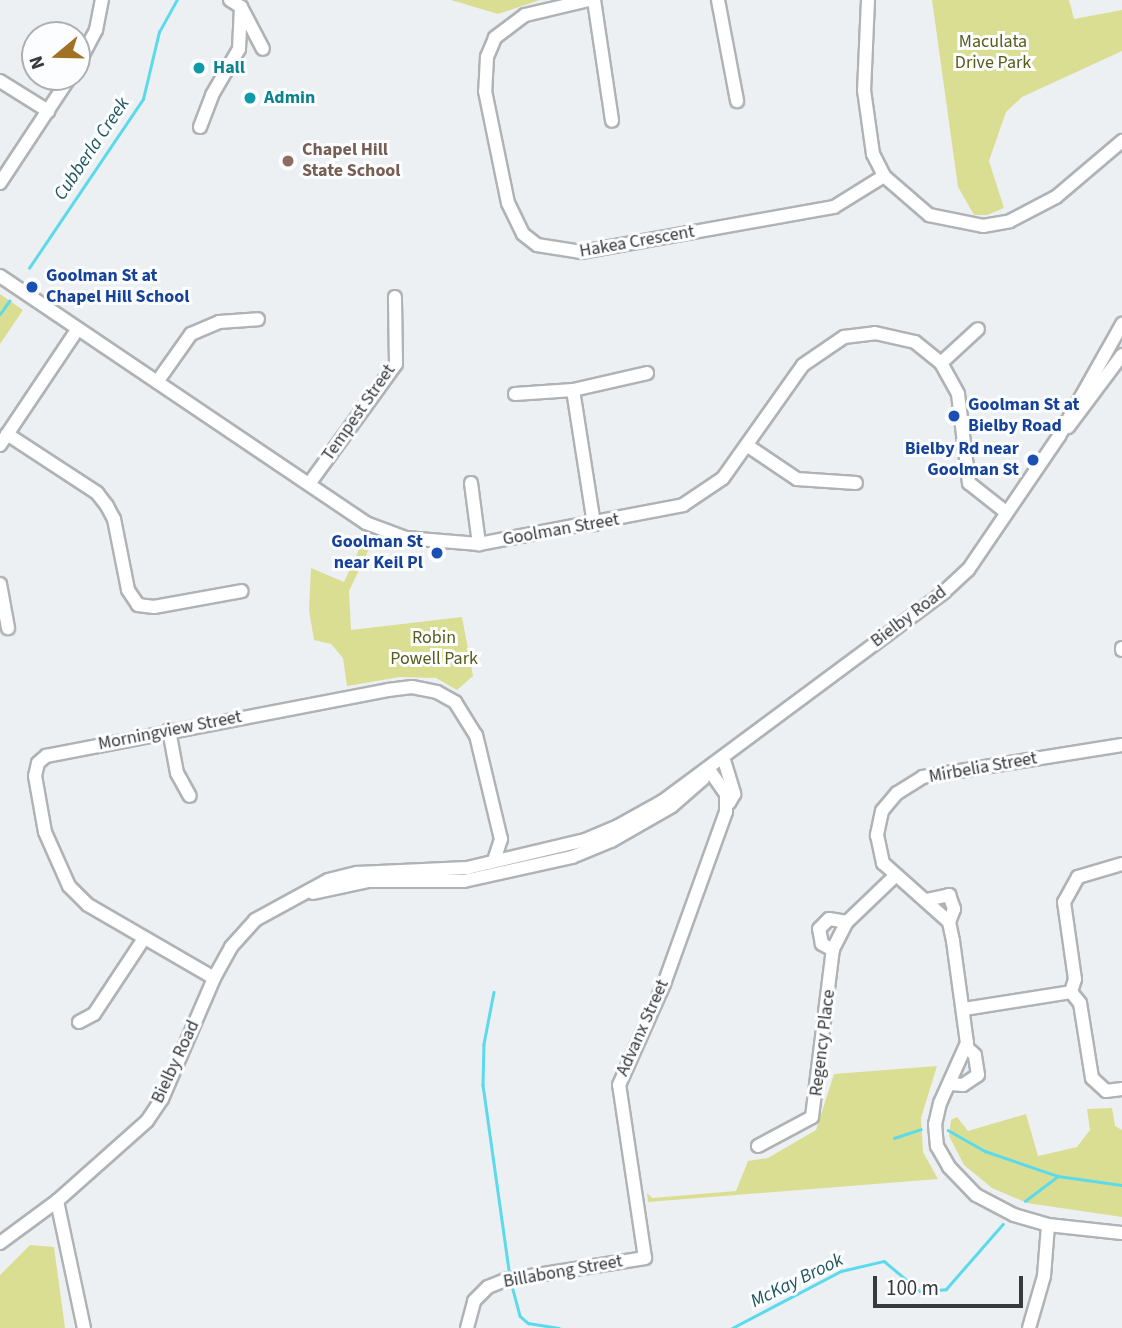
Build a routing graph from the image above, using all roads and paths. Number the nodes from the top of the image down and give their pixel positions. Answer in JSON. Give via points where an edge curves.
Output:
{"nodes":[{"id":1,"x":102,"y":0,"type":"edge"},
{"id":2,"x":591,"y":0,"type":"edge"},
{"id":3,"x":718,"y":0,"type":"edge"},
{"id":4,"x":868,"y":0,"type":"edge"},
{"id":5,"x":235,"y":4,"type":"edge"},
{"id":6,"x":91,"y":39,"type":"edge"},
{"id":7,"x":263,"y":49,"type":"dead end"},
{"id":8,"x":0,"y":82,"type":"edge"},
{"id":9,"x":61,"y":91,"type":"edge"},
{"id":10,"x":737,"y":101,"type":"dead end"},
{"id":11,"x":48,"y":111,"type":"junction"},
{"id":12,"x":612,"y":121,"type":"dead end"},
{"id":13,"x":200,"y":127,"type":"dead end"},
{"id":14,"x":1122,"y":141,"type":"edge"},
{"id":15,"x":884,"y":176,"type":"junction"},
{"id":16,"x":0,"y":183,"type":"edge"},
{"id":17,"x":0,"y":276,"type":"edge"},
{"id":18,"x":395,"y":297,"type":"dead end"},
{"id":19,"x":258,"y":319,"type":"dead end"},
{"id":20,"x":1122,"y":324,"type":"edge"},
{"id":21,"x":978,"y":329,"type":"dead end"},
{"id":22,"x":77,"y":330,"type":"junction"},
{"id":23,"x":1122,"y":355,"type":"edge"},
{"id":24,"x":941,"y":363,"type":"junction"},
{"id":25,"x":647,"y":373,"type":"dead end"},
{"id":26,"x":157,"y":382,"type":"junction"},
{"id":27,"x":573,"y":390,"type":"junction"},
{"id":28,"x":515,"y":394,"type":"dead end"},
{"id":29,"x":1059,"y":436,"type":"junction"},
{"id":30,"x":4,"y":439,"type":"edge"},
{"id":31,"x":748,"y":446,"type":"junction"},
{"id":32,"x":471,"y":483,"type":"dead end"},
{"id":33,"x":856,"y":483,"type":"dead end"},
{"id":34,"x":309,"y":484,"type":"junction"},
{"id":35,"x":1007,"y":513,"type":"junction"},
{"id":36,"x":594,"y":524,"type":"junction"},
{"id":37,"x":479,"y":544,"type":"junction"},
{"id":38,"x":0,"y":584,"type":"edge"},
{"id":39,"x":242,"y":591,"type":"dead end"},
{"id":40,"x":8,"y":628,"type":"dead end"},
{"id":41,"x":169,"y":730,"type":"junction"},
{"id":42,"x":1122,"y":744,"type":"edge"},
{"id":43,"x":717,"y":763,"type":"junction"},
{"id":44,"x":190,"y":796,"type":"dead end"},
{"id":45,"x":727,"y":807,"type":"junction"},
{"id":46,"x":501,"y":839,"type":"junction"},
{"id":47,"x":520,"y":856,"type":"junction"},
{"id":48,"x":494,"y":861,"type":"junction"},
{"id":49,"x":1122,"y":864,"type":"edge"},
{"id":50,"x":894,"y":877,"type":"junction"},
{"id":51,"x":300,"y":896,"type":"junction"},
{"id":52,"x":926,"y":900,"type":"junction"},
{"id":53,"x":847,"y":922,"type":"junction"},
{"id":54,"x":949,"y":922,"type":"junction"},
{"id":55,"x":143,"y":940,"type":"junction"},
{"id":56,"x":833,"y":950,"type":"junction"},
{"id":57,"x":214,"y":978,"type":"junction"},
{"id":58,"x":1071,"y":992,"type":"junction"},
{"id":59,"x":964,"y":1009,"type":"junction"},
{"id":60,"x":79,"y":1022,"type":"dead end"},
{"id":61,"x":966,"y":1047,"type":"junction"},
{"id":62,"x":951,"y":1084,"type":"junction"},
{"id":63,"x":1122,"y":1089,"type":"edge"},
{"id":64,"x":758,"y":1146,"type":"dead end"},
{"id":65,"x":57,"y":1201,"type":"junction"},
{"id":66,"x":1048,"y":1225,"type":"junction"},
{"id":67,"x":1122,"y":1233,"type":"edge"},
{"id":68,"x":0,"y":1243,"type":"edge"},
{"id":69,"x":645,"y":1258,"type":"joint"},
{"id":70,"x":84,"y":1328,"type":"edge"},
{"id":71,"x":467,"y":1328,"type":"edge"},
{"id":72,"x":1029,"y":1328,"type":"edge"}],
"edges":[{"from":1,"to":6,"type":"street"},
{"from":2,"to":12,"type":"street"},
{"from":2,"to":15,"type":"street","name":"Hakea Crescent","via":[[525,15],[495,38],[487,57],[485,90],[508,203],[523,234],[537,246],[568,254],[834,207]]},
{"from":3,"to":10,"type":"street"},
{"from":4,"to":15,"type":"street","via":[[864,90],[873,154]]},
{"from":5,"to":7,"type":"street"},
{"from":5,"to":13,"type":"street","via":[[239,49],[212,95]]},
{"from":8,"to":11,"type":"street"},
{"from":9,"to":11,"type":"street"},
{"from":11,"to":16,"type":"street"},
{"from":14,"to":15,"type":"street","via":[[1036,209],[983,226],[929,215]]},
{"from":17,"to":22,"type":"street","name":"Goolman Street"},
{"from":18,"to":34,"type":"street","name":"Tempest Street","via":[[396,364]]},
{"from":19,"to":26,"type":"street","via":[[219,323],[191,334]]},
{"from":20,"to":29,"type":"street","name":"Bielby Road"},
{"from":21,"to":24,"type":"street"},
{"from":22,"to":26,"type":"street","name":"Goolman Street"},
{"from":22,"to":30,"type":"street"},
{"from":23,"to":29,"type":"street","name":"Bielby Road","via":[[1094,397]]},
{"from":24,"to":31,"type":"street","name":"Goolman Street","via":[[915,342],[898,336],[844,337],[803,365]]},
{"from":24,"to":35,"type":"street","name":"Goolman Street","via":[[958,394],[969,483]]},
{"from":25,"to":27,"type":"street"},
{"from":26,"to":34,"type":"street","name":"Goolman Street"},
{"from":27,"to":28,"type":"street"},
{"from":27,"to":36,"type":"street"},
{"from":29,"to":35,"type":"street","name":"Bielby Road"},
{"from":30,"to":39,"type":"street","via":[[97,493],[114,519],[128,590],[138,605],[154,607]]},
{"from":31,"to":33,"type":"street","via":[[797,479]]},
{"from":31,"to":36,"type":"street","name":"Goolman Street","via":[[723,478],[683,505]]},
{"from":32,"to":37,"type":"street"},
{"from":34,"to":37,"type":"street","name":"Goolman Street","via":[[382,530],[440,544]]},
{"from":35,"to":43,"type":"street","name":"Bielby Road","via":[[968,570],[944,592]]},
{"from":36,"to":37,"type":"street","name":"Goolman Street"},
{"from":38,"to":40,"type":"street"},
{"from":41,"to":44,"type":"street","via":[[177,773]]},
{"from":41,"to":46,"type":"street","name":"Morningview Street","via":[[388,690],[412,687],[437,692],[468,716]]},
{"from":41,"to":55,"type":"street","name":"Morningview Street","via":[[46,757],[38,763],[35,776],[45,832],[69,886],[88,905]]},
{"from":42,"to":50,"type":"street","name":"Mirbelia Street","via":[[923,777],[898,793],[882,811],[877,835],[883,863]]},
{"from":43,"to":45,"type":"street"},
{"from":43,"to":45,"type":"street","name":"Advanx Street","via":[[734,794]]},
{"from":43,"to":47,"type":"street","name":"Bielby Road","via":[[618,826]]},
{"from":43,"to":51,"type":"street","name":"Bielby Road","via":[[672,806],[572,857],[464,881],[369,881]]},
{"from":45,"to":69,"type":"street","name":"Advanx Street","via":[[664,984],[619,1084]]},
{"from":46,"to":47,"type":"street"},
{"from":46,"to":48,"type":"street"},
{"from":47,"to":48,"type":"street","name":"Bielby Road"},
{"from":48,"to":51,"type":"street","name":"Bielby Road","via":[[445,871],[357,873],[328,880]]},
{"from":49,"to":58,"type":"street","via":[[1078,877],[1069,889],[1064,902],[1075,979]]},
{"from":50,"to":52,"type":"street","name":"Mirbelia Street"},
{"from":50,"to":53,"type":"street","name":"Regency Place"},
{"from":51,"to":57,"type":"street","name":"Bielby Road","via":[[255,920],[231,947]]},
{"from":52,"to":54,"type":"street","name":"Mirbelia Street"},
{"from":52,"to":54,"type":"street","name":"Mirbelia Street","via":[[949,895],[954,909]]},
{"from":53,"to":56,"type":"street","name":"Regency Place"},
{"from":53,"to":56,"type":"street","name":"Regency Place","via":[[829,919],[819,929],[822,944]]},
{"from":54,"to":59,"type":"street","name":"Mirbelia Street"},
{"from":55,"to":57,"type":"street","name":"Morningview Street"},
{"from":55,"to":60,"type":"street","via":[[94,1014]]},
{"from":56,"to":64,"type":"street","name":"Regency Place","via":[[812,1117]]},
{"from":57,"to":65,"type":"street","name":"Bielby Road","via":[[162,1098],[147,1121]]},
{"from":58,"to":59,"type":"street"},
{"from":58,"to":63,"type":"street","via":[[1080,1003],[1092,1078],[1106,1091]]},
{"from":59,"to":61,"type":"street","name":"Mirbelia Street"},
{"from":61,"to":62,"type":"street"},
{"from":61,"to":62,"type":"street","via":[[975,1055],[978,1075],[963,1085]]},
{"from":62,"to":66,"type":"street","via":[[940,1102],[935,1124],[937,1146],[948,1167],[976,1195]]},
{"from":65,"to":68,"type":"street","name":"Bielby Road"},
{"from":65,"to":70,"type":"street"},
{"from":66,"to":67,"type":"street"},
{"from":66,"to":72,"type":"street","via":[[1044,1276]]},
{"from":69,"to":71,"type":"street","name":"Billabong Street","via":[[496,1284],[474,1301]]}]}
